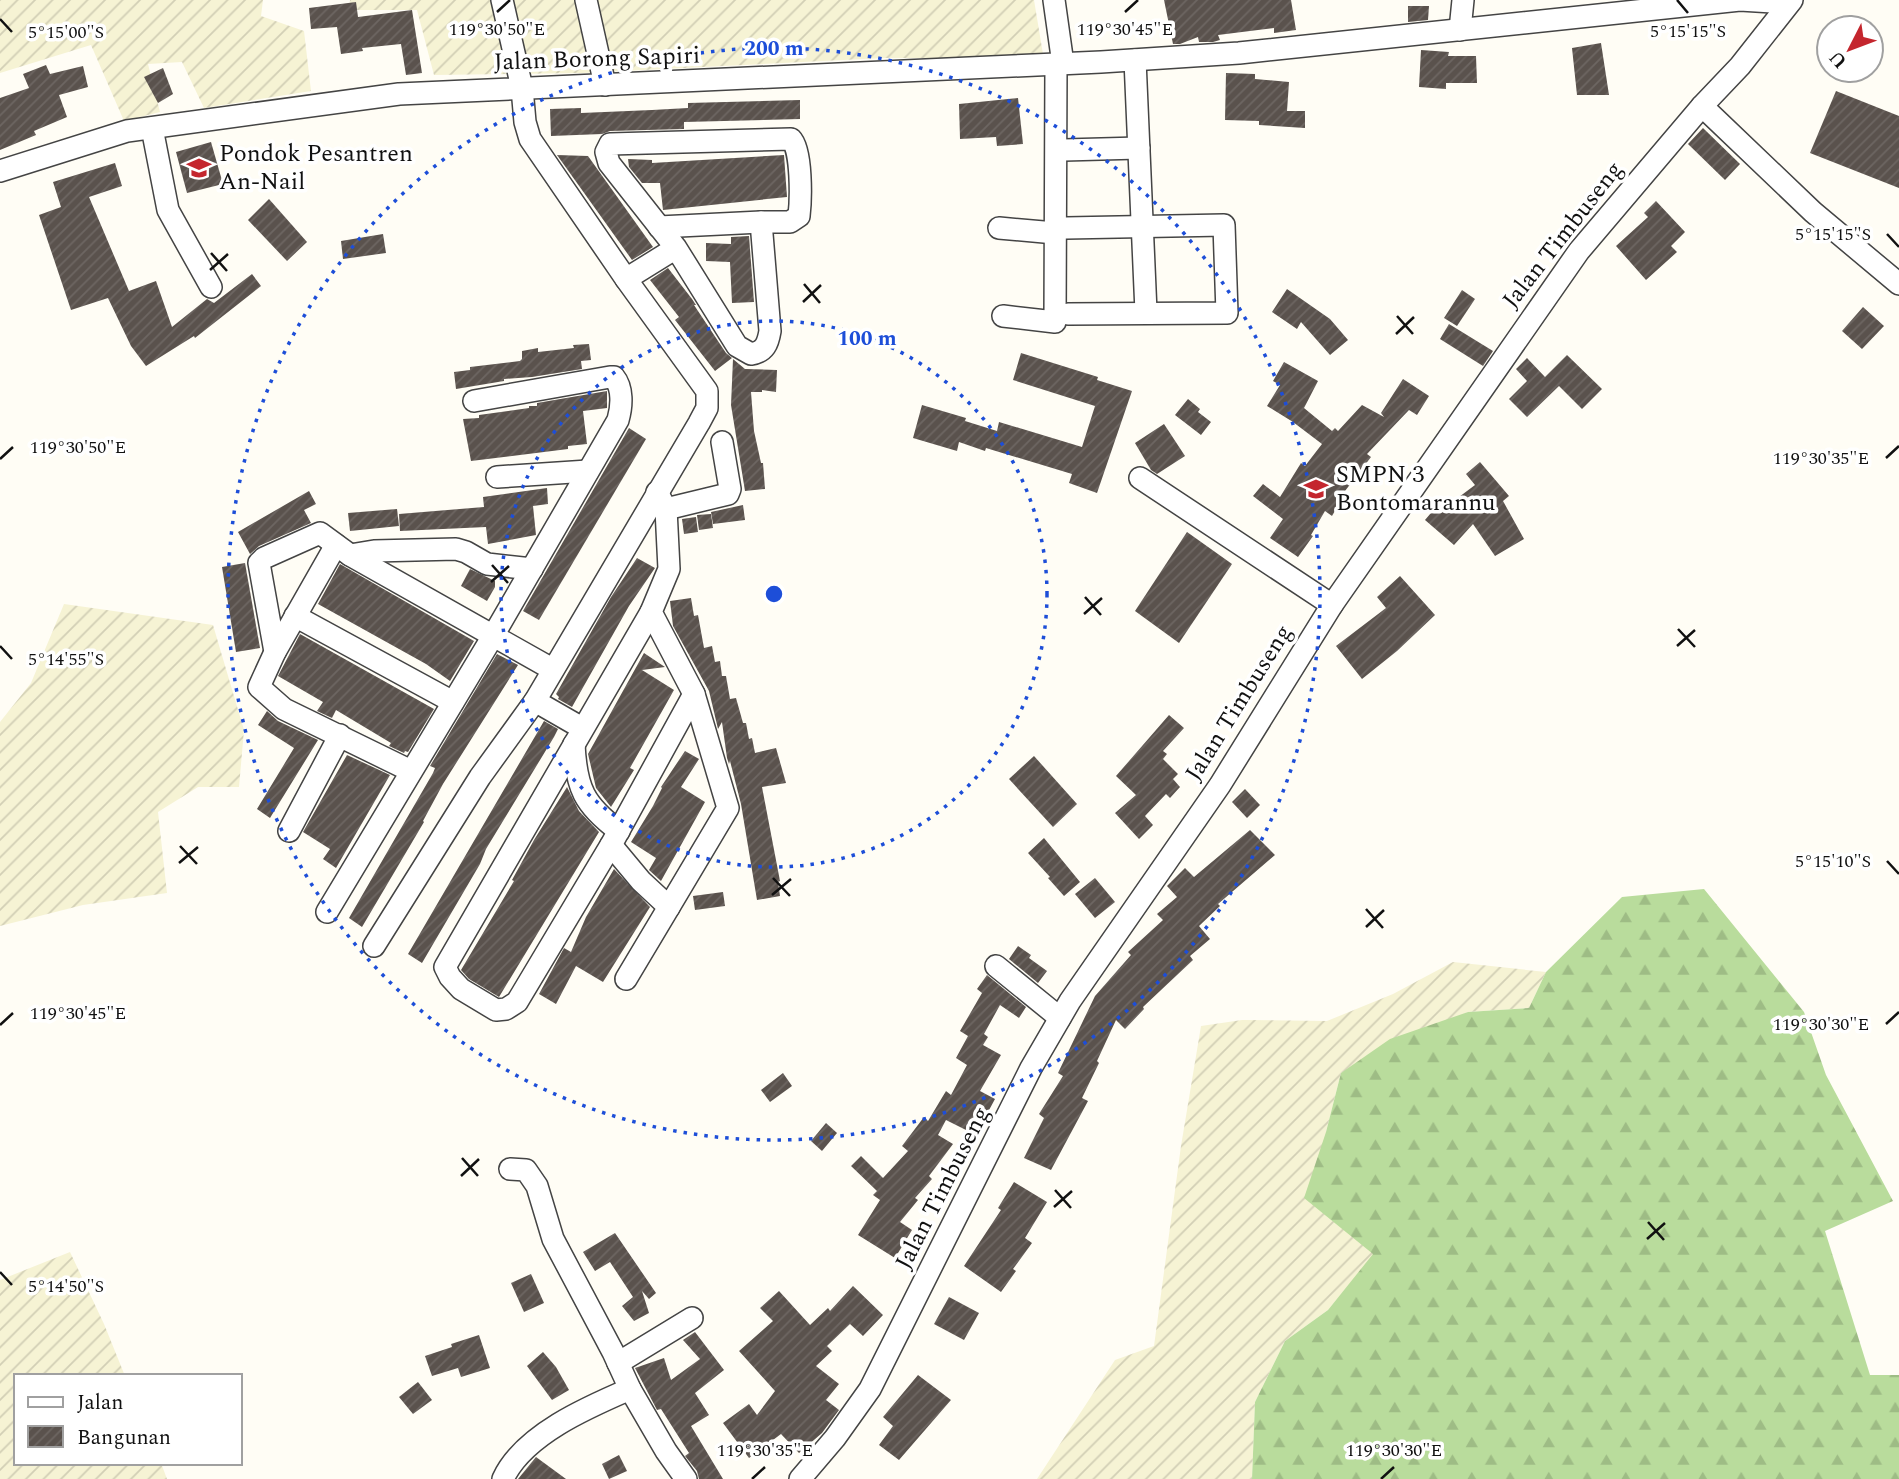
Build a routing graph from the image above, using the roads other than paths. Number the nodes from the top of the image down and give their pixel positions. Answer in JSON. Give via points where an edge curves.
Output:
{"nodes":[{"id":1,"x":502,"y":0,"type":"edge"},
{"id":2,"x":586,"y":0,"type":"edge"},
{"id":3,"x":1054,"y":0,"type":"edge"},
{"id":4,"x":1463,"y":0,"type":"edge"},
{"id":5,"x":1790,"y":2,"type":"edge"},
{"id":6,"x":1460,"y":30,"type":"junction"},
{"id":7,"x":1135,"y":60,"type":"junction"},
{"id":8,"x":1059,"y":64,"type":"junction"},
{"id":9,"x":605,"y":85,"type":"junction"},
{"id":10,"x":522,"y":88,"type":"junction"},
{"id":11,"x":1702,"y":106,"type":"junction"},
{"id":12,"x":152,"y":128,"type":"junction"},
{"id":13,"x":1139,"y":148,"type":"junction"},
{"id":14,"x":1064,"y":150,"type":"dead end"},
{"id":15,"x":0,"y":171,"type":"edge"},
{"id":16,"x":761,"y":222,"type":"junction"},
{"id":17,"x":659,"y":227,"type":"junction"},
{"id":18,"x":999,"y":228,"type":"dead end"},
{"id":19,"x":1142,"y":228,"type":"junction"},
{"id":20,"x":1061,"y":231,"type":"junction"},
{"id":21,"x":676,"y":248,"type":"junction"},
{"id":22,"x":626,"y":279,"type":"junction"},
{"id":23,"x":1899,"y":284,"type":"edge"},
{"id":24,"x":211,"y":287,"type":"dead end"},
{"id":25,"x":1146,"y":313,"type":"junction"},
{"id":26,"x":1068,"y":314,"type":"dead end"},
{"id":27,"x":1003,"y":316,"type":"dead end"},
{"id":28,"x":474,"y":401,"type":"dead end"},
{"id":29,"x":722,"y":442,"type":"dead end"},
{"id":30,"x":588,"y":471,"type":"junction"},
{"id":31,"x":498,"y":477,"type":"dead end"},
{"id":32,"x":1140,"y":478,"type":"dead end"},
{"id":33,"x":662,"y":501,"type":"junction"},
{"id":34,"x":343,"y":550,"type":"junction"},
{"id":35,"x":532,"y":569,"type":"junction"},
{"id":36,"x":1332,"y":605,"type":"junction"},
{"id":37,"x":650,"y":612,"type":"junction"},
{"id":38,"x":295,"y":616,"type":"junction"},
{"id":39,"x":493,"y":635,"type":"junction"},
{"id":40,"x":275,"y":652,"type":"junction"},
{"id":41,"x":552,"y":670,"type":"junction"},
{"id":42,"x":694,"y":694,"type":"junction"},
{"id":43,"x":535,"y":701,"type":"junction"},
{"id":44,"x":453,"y":702,"type":"junction"},
{"id":45,"x":340,"y":735,"type":"junction"},
{"id":46,"x":578,"y":736,"type":"junction"},
{"id":47,"x":411,"y":771,"type":"junction"},
{"id":48,"x":289,"y":831,"type":"dead end"},
{"id":49,"x":615,"y":838,"type":"junction"},
{"id":50,"x":669,"y":907,"type":"junction"},
{"id":51,"x":327,"y":912,"type":"dead end"},
{"id":52,"x":374,"y":946,"type":"dead end"},
{"id":53,"x":996,"y":966,"type":"dead end"},
{"id":54,"x":626,"y":979,"type":"dead end"},
{"id":55,"x":1060,"y":1018,"type":"junction"},
{"id":56,"x":510,"y":1169,"type":"dead end"},
{"id":57,"x":692,"y":1318,"type":"dead end"},
{"id":58,"x":618,"y":1363,"type":"junction"},
{"id":59,"x":630,"y":1389,"type":"junction"},
{"id":60,"x":503,"y":1479,"type":"edge"},
{"id":61,"x":686,"y":1479,"type":"edge"},
{"id":62,"x":800,"y":1479,"type":"edge"}],
"edges":[{"from":1,"to":10,"type":"street"},
{"from":2,"to":9,"type":"street"},
{"from":3,"to":8,"type":"street"},
{"from":4,"to":6,"type":"street"},
{"from":5,"to":6,"type":"street","name":"Jalan Borong Sapiri","via":[[1740,0]]},
{"from":5,"to":11,"type":"street","name":"Jalan Timbuseng"},
{"from":6,"to":7,"type":"street","name":"Jalan Borong Sapiri"},
{"from":7,"to":8,"type":"street","name":"Jalan Borong Sapiri"},
{"from":7,"to":13,"type":"street"},
{"from":8,"to":9,"type":"street","name":"Jalan Borong Sapiri"},
{"from":8,"to":20,"type":"street"},
{"from":9,"to":10,"type":"street","name":"Jalan Borong Sapiri"},
{"from":10,"to":12,"type":"street","name":"Jalan Borong Sapiri","via":[[399,94]]},
{"from":10,"to":22,"type":"street","via":[[530,139]]},
{"from":11,"to":23,"type":"street","via":[[1812,212]]},
{"from":11,"to":36,"type":"street","name":"Jalan Timbuseng","via":[[1579,251]]},
{"from":12,"to":15,"type":"street","name":"Jalan Borong Sapiri","via":[[127,131]]},
{"from":12,"to":24,"type":"street","via":[[168,210]]},
{"from":13,"to":14,"type":"street"},
{"from":13,"to":19,"type":"street"},
{"from":16,"to":17,"type":"street"},
{"from":16,"to":17,"type":"street","via":[[790,222],[799,216],[798,152],[791,139],[610,144],[606,152],[609,163]]},
{"from":16,"to":21,"type":"street","via":[[770,331],[767,344],[757,353],[737,346]]},
{"from":17,"to":21,"type":"street"},
{"from":18,"to":20,"type":"street"},
{"from":19,"to":20,"type":"street"},
{"from":19,"to":25,"type":"street"},
{"from":19,"to":25,"type":"street","via":[[1224,225],[1227,313]]},
{"from":20,"to":27,"type":"street","via":[[1055,322]]},
{"from":21,"to":22,"type":"street"},
{"from":22,"to":33,"type":"street","via":[[707,391],[699,424]]},
{"from":25,"to":26,"type":"street"},
{"from":28,"to":30,"type":"street","via":[[614,377],[619,384],[620,413]]},
{"from":29,"to":33,"type":"street","via":[[728,494]]},
{"from":30,"to":31,"type":"street"},
{"from":30,"to":35,"type":"street"},
{"from":32,"to":36,"type":"street"},
{"from":33,"to":37,"type":"street","via":[[669,569]]},
{"from":33,"to":41,"type":"street"},
{"from":34,"to":35,"type":"street","via":[[456,548],[487,564]]},
{"from":34,"to":38,"type":"street"},
{"from":34,"to":39,"type":"street"},
{"from":34,"to":40,"type":"street","via":[[316,534],[259,563]]},
{"from":35,"to":39,"type":"street"},
{"from":36,"to":55,"type":"street","name":"Jalan Timbuseng","via":[[1220,785]]},
{"from":37,"to":42,"type":"street"},
{"from":37,"to":46,"type":"street"},
{"from":38,"to":40,"type":"street"},
{"from":38,"to":44,"type":"street"},
{"from":39,"to":41,"type":"street"},
{"from":39,"to":44,"type":"street"},
{"from":40,"to":45,"type":"street","via":[[258,687],[261,691],[284,709]]},
{"from":41,"to":43,"type":"street"},
{"from":42,"to":49,"type":"street"},
{"from":42,"to":50,"type":"street","via":[[728,808]]},
{"from":43,"to":46,"type":"street"},
{"from":43,"to":52,"type":"street","via":[[480,777]]},
{"from":44,"to":47,"type":"street"},
{"from":45,"to":47,"type":"street"},
{"from":45,"to":48,"type":"street"},
{"from":46,"to":49,"type":"street","via":[[575,764],[580,786]]},
{"from":46,"to":49,"type":"street","via":[[445,967],[450,977],[496,1010],[517,1002]]},
{"from":47,"to":51,"type":"street"},
{"from":49,"to":50,"type":"street","via":[[641,881]]},
{"from":50,"to":54,"type":"street"},
{"from":53,"to":55,"type":"street"},
{"from":55,"to":62,"type":"street","name":"Jalan Timbuseng","via":[[870,1389]]},
{"from":56,"to":58,"type":"street","via":[[526,1170],[537,1186],[553,1239]]},
{"from":57,"to":58,"type":"street"},
{"from":58,"to":59,"type":"street"},
{"from":59,"to":60,"type":"street","via":[[577,1414],[530,1445]]},
{"from":59,"to":61,"type":"street"}]}
